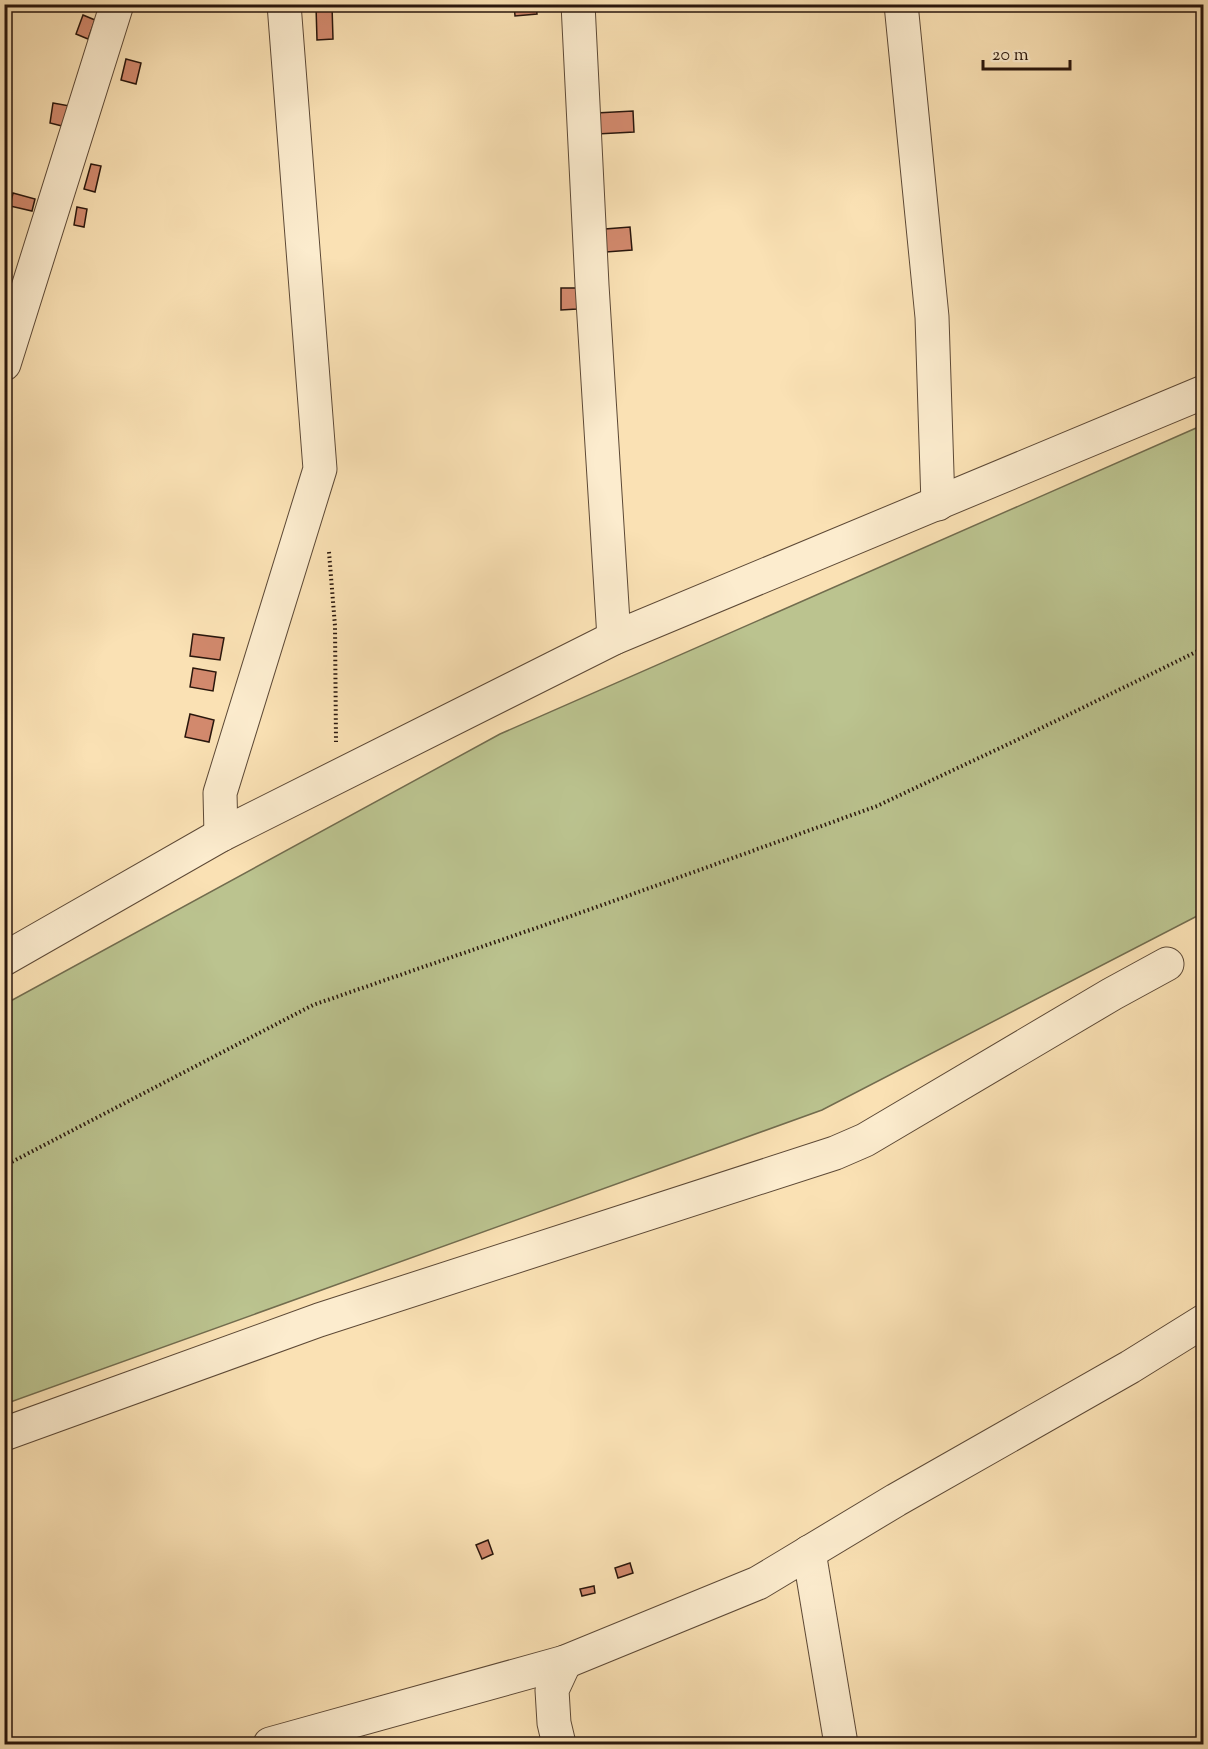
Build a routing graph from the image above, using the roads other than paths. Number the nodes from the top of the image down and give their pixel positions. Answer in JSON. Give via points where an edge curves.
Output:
{"nodes":[{"id":1,"x":117,"y":4,"type":"edge"},
{"id":2,"x":284,"y":4,"type":"edge"},
{"id":3,"x":578,"y":4,"type":"edge"},
{"id":4,"x":901,"y":4,"type":"edge"},
{"id":5,"x":4,"y":364,"type":"edge"},
{"id":6,"x":1203,"y":392,"type":"edge"},
{"id":7,"x":938,"y":504,"type":"junction"},
{"id":8,"x":614,"y":638,"type":"junction"},
{"id":9,"x":221,"y":835,"type":"junction"},
{"id":10,"x":4,"y":959,"type":"edge"},
{"id":11,"x":1167,"y":964,"type":"dead end"},
{"id":12,"x":1203,"y":1321,"type":"edge"},
{"id":13,"x":4,"y":1434,"type":"edge"},
{"id":14,"x":809,"y":1552,"type":"junction"},
{"id":15,"x":565,"y":1662,"type":"junction"},
{"id":16,"x":270,"y":1744,"type":"edge"},
{"id":17,"x":560,"y":1744,"type":"edge"},
{"id":18,"x":842,"y":1744,"type":"edge"}],
"edges":[{"from":1,"to":5,"type":"street"},
{"from":2,"to":9,"type":"street","via":[[320,469],[220,793]]},
{"from":3,"to":8,"type":"street"},
{"from":4,"to":7,"type":"street","via":[[932,317]]},
{"from":6,"to":7,"type":"street"},
{"from":7,"to":8,"type":"street"},
{"from":8,"to":9,"type":"street"},
{"from":9,"to":10,"type":"street"},
{"from":11,"to":13,"type":"street","via":[[865,1140],[319,1320]]},
{"from":12,"to":14,"type":"street"},
{"from":14,"to":15,"type":"street","via":[[758,1583]]},
{"from":14,"to":18,"type":"street"},
{"from":15,"to":16,"type":"street"},
{"from":15,"to":17,"type":"street","via":[[552,1690]]}]}
